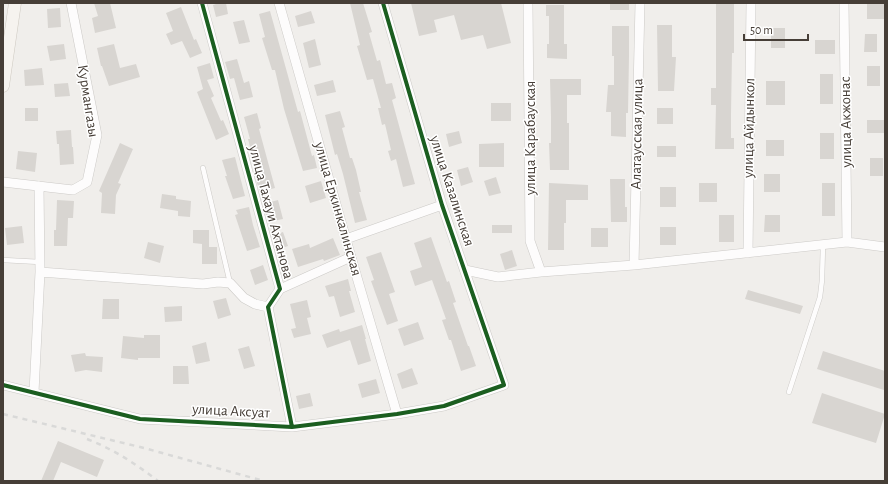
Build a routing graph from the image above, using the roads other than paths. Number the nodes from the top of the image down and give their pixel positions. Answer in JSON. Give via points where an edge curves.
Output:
{"nodes":[{"id":1,"x":14,"y":3,"type":"edge"},
{"id":2,"x":71,"y":3,"type":"edge"},
{"id":3,"x":202,"y":3,"type":"edge"},
{"id":4,"x":279,"y":3,"type":"edge"},
{"id":5,"x":383,"y":3,"type":"edge"},
{"id":6,"x":528,"y":3,"type":"edge"},
{"id":7,"x":640,"y":3,"type":"edge"},
{"id":8,"x":751,"y":3,"type":"edge"},
{"id":9,"x":844,"y":3,"type":"edge"},
{"id":10,"x":3,"y":86,"type":"edge"},
{"id":11,"x":203,"y":168,"type":"dead end"},
{"id":12,"x":3,"y":182,"type":"edge"},
{"id":13,"x":39,"y":186,"type":"junction"},
{"id":14,"x":442,"y":205,"type":"junction"},
{"id":15,"x":346,"y":239,"type":"junction"},
{"id":16,"x":847,"y":242,"type":"junction"},
{"id":17,"x":823,"y":245,"type":"junction"},
{"id":18,"x":885,"y":247,"type":"edge"},
{"id":19,"x":748,"y":253,"type":"junction"},
{"id":20,"x":351,"y":257,"type":"junction"},
{"id":21,"x":3,"y":260,"type":"edge"},
{"id":22,"x":40,"y":262,"type":"junction"},
{"id":23,"x":634,"y":265,"type":"junction"},
{"id":24,"x":465,"y":270,"type":"junction"},
{"id":25,"x":40,"y":272,"type":"junction"},
{"id":26,"x":541,"y":272,"type":"junction"},
{"id":27,"x":230,"y":283,"type":"junction"},
{"id":28,"x":280,"y":289,"type":"junction"},
{"id":29,"x":268,"y":307,"type":"junction"},
{"id":30,"x":3,"y":385,"type":"edge"},
{"id":31,"x":504,"y":385,"type":"joint"},
{"id":32,"x":34,"y":392,"type":"junction"},
{"id":33,"x":789,"y":392,"type":"dead end"},
{"id":34,"x":397,"y":414,"type":"junction"},
{"id":35,"x":292,"y":427,"type":"junction"}],
"edges":[{"from":1,"to":10,"type":"street"},
{"from":2,"to":13,"type":"street","name":"Курмангазы","via":[[97,135],[87,182],[73,190]]},
{"from":3,"to":28,"type":"street","name":"улица Тахауи Ахтанова"},
{"from":4,"to":15,"type":"street","name":"улица Еркинкалинская"},
{"from":5,"to":14,"type":"street","name":"улица Казалинская"},
{"from":6,"to":26,"type":"street","name":"улица Карабауская","via":[[530,242]]},
{"from":7,"to":23,"type":"street","name":"Алатаусская улица"},
{"from":8,"to":19,"type":"street","name":"улица Айдынкол"},
{"from":9,"to":16,"type":"street","name":"улица Акжонас"},
{"from":11,"to":27,"type":"lane"},
{"from":12,"to":13,"type":"street"},
{"from":13,"to":22,"type":"street"},
{"from":14,"to":15,"type":"street"},
{"from":14,"to":24,"type":"street","name":"улица Казалинская"},
{"from":15,"to":20,"type":"street","name":"улица Еркинкалинская"},
{"from":16,"to":17,"type":"street"},
{"from":16,"to":18,"type":"street"},
{"from":17,"to":19,"type":"street"},
{"from":17,"to":33,"type":"lane","via":[[820,297]]},
{"from":19,"to":23,"type":"street"},
{"from":20,"to":28,"type":"street"},
{"from":20,"to":34,"type":"street","name":"улица Еркинкалинская"},
{"from":21,"to":22,"type":"lane"},
{"from":22,"to":25,"type":"street"},
{"from":23,"to":26,"type":"street"},
{"from":24,"to":26,"type":"street","via":[[498,277]]},
{"from":24,"to":31,"type":"street","name":"улица Казалинская"},
{"from":25,"to":27,"type":"street","via":[[203,284]]},
{"from":25,"to":32,"type":"street"},
{"from":27,"to":29,"type":"street","via":[[244,298]]},
{"from":28,"to":29,"type":"street","name":"улица Тахауи Ахтанова"},
{"from":29,"to":35,"type":"street"},
{"from":30,"to":32,"type":"street","name":"улица Аксуат"},
{"from":31,"to":34,"type":"street","name":"улица Аксуат","via":[[444,406]]},
{"from":32,"to":35,"type":"street","name":"улица Аксуат","via":[[140,419]]},
{"from":34,"to":35,"type":"street","name":"улица Аксуат"}]}
